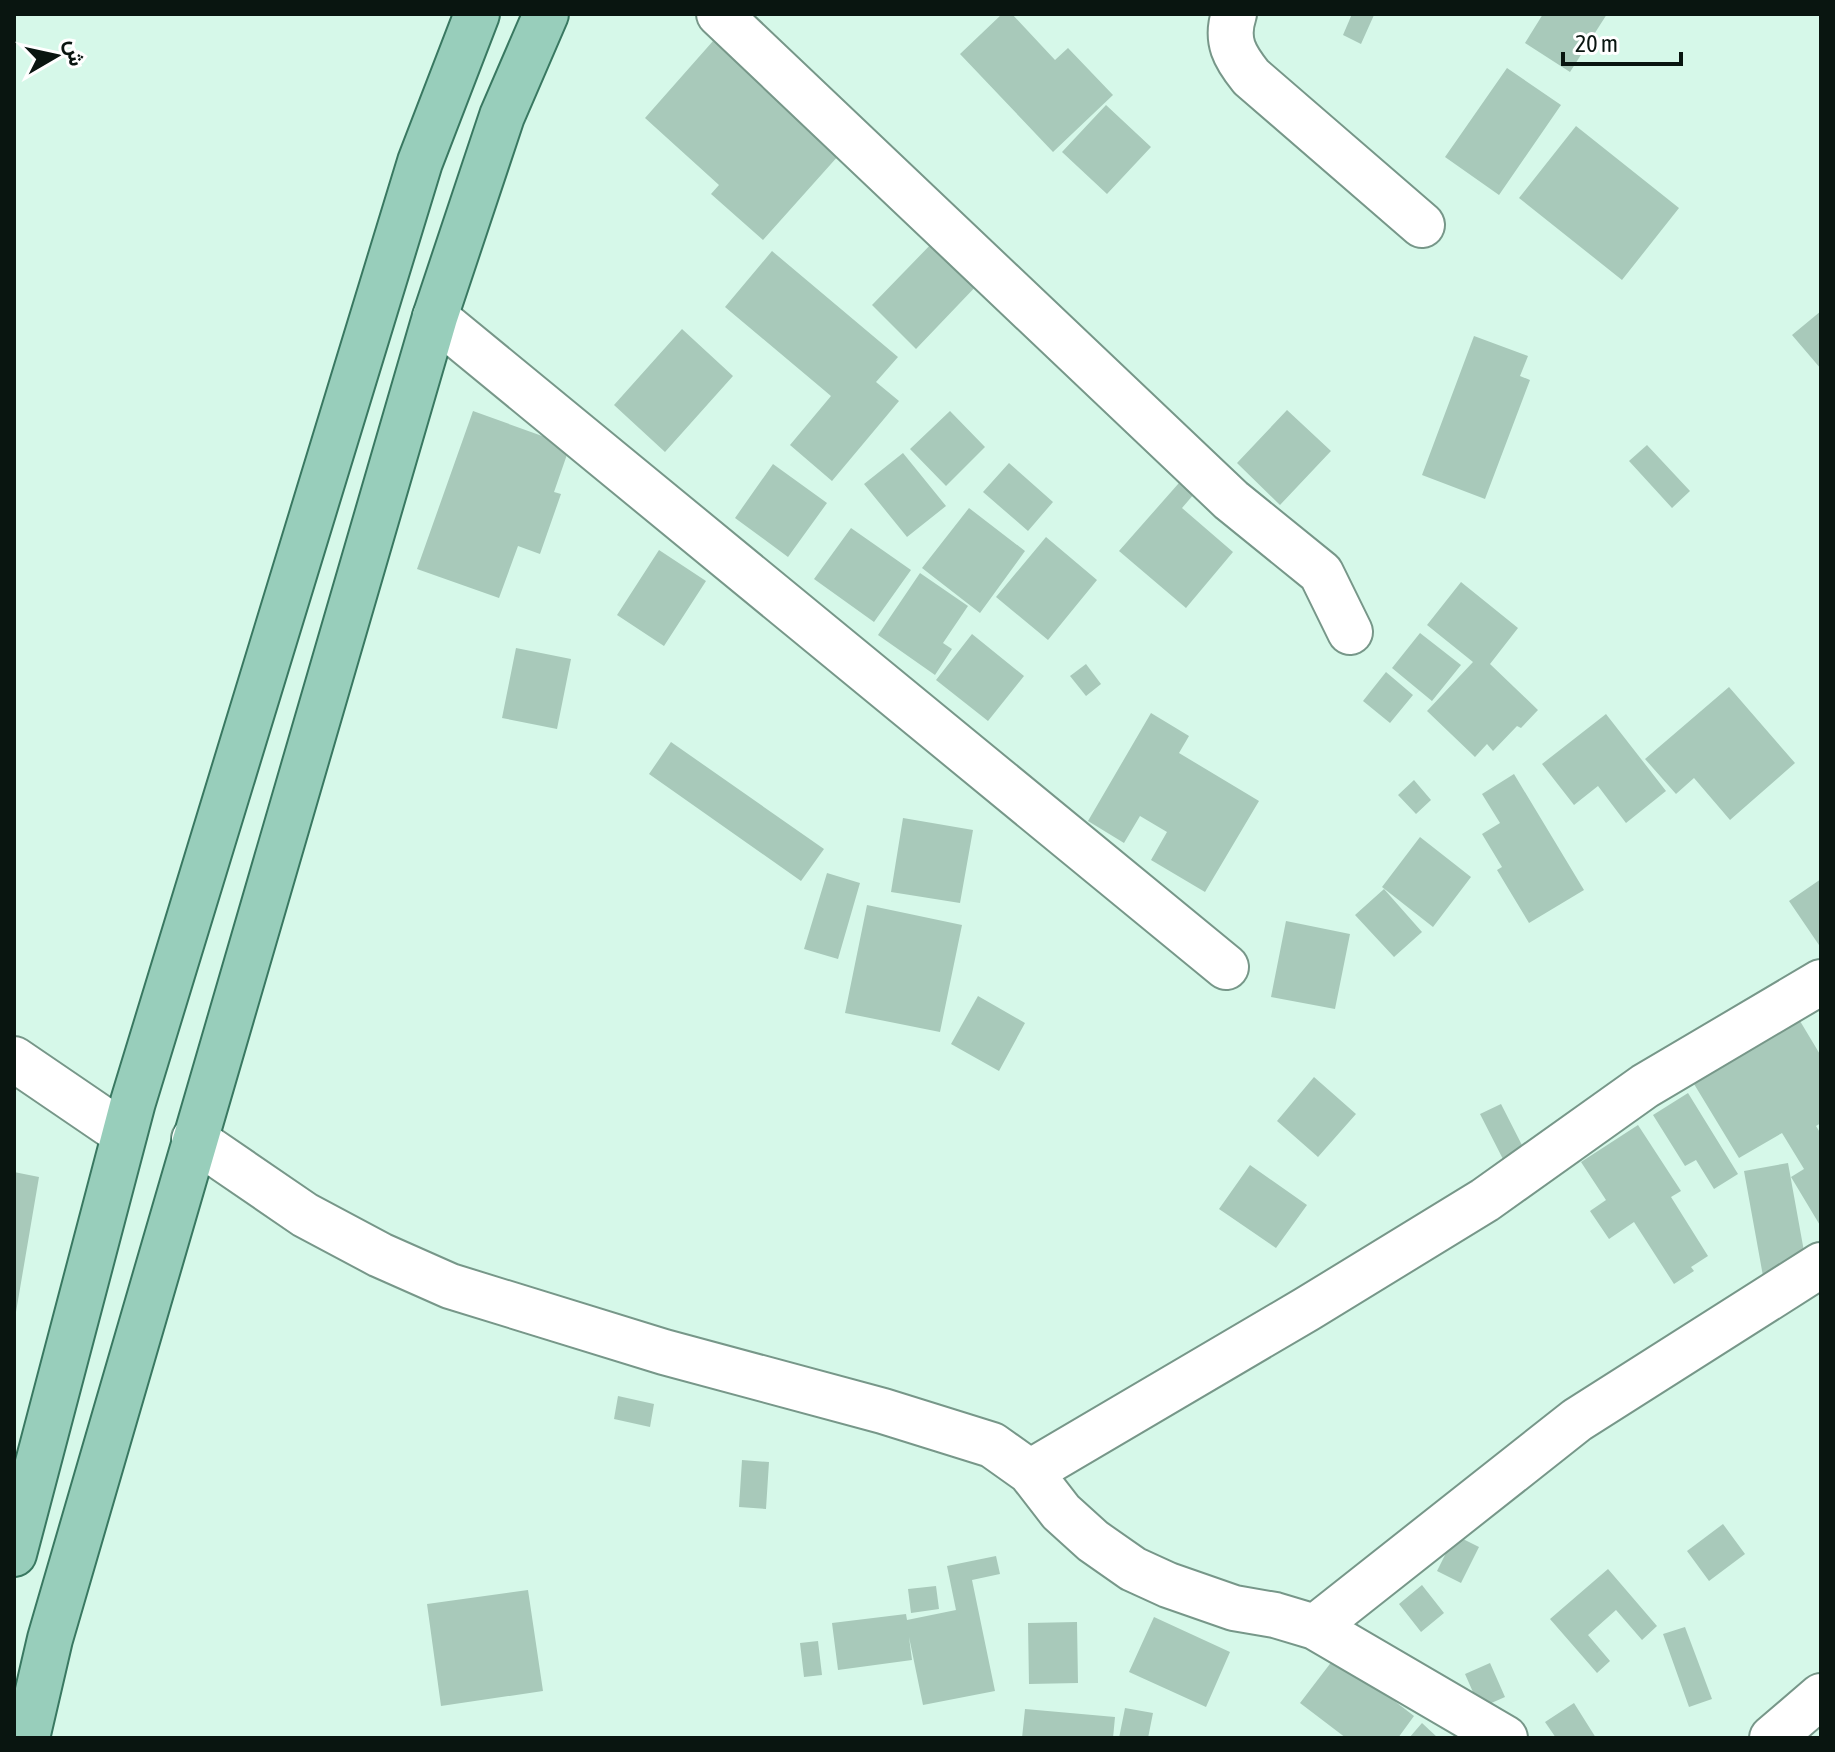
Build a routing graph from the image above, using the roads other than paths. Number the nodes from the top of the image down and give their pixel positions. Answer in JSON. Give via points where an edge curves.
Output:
{"nodes":[{"id":1,"x":477,"y":14,"type":"edge"},
{"id":2,"x":546,"y":14,"type":"edge"},
{"id":3,"x":719,"y":14,"type":"edge"},
{"id":4,"x":1234,"y":14,"type":"edge"},
{"id":5,"x":1422,"y":225,"type":"dead end"},
{"id":6,"x":435,"y":317,"type":"junction"},
{"id":7,"x":1350,"y":632,"type":"dead end"},
{"id":8,"x":1226,"y":967,"type":"dead end"},
{"id":9,"x":1821,"y":982,"type":"edge"},
{"id":10,"x":15,"y":1060,"type":"edge"},
{"id":11,"x":198,"y":1126,"type":"junction"},
{"id":12,"x":124,"y":1137,"type":"junction"},
{"id":13,"x":176,"y":1200,"type":"junction"},
{"id":14,"x":1821,"y":1265,"type":"edge"},
{"id":15,"x":1030,"y":1472,"type":"junction"},
{"id":16,"x":14,"y":1554,"type":"edge"},
{"id":17,"x":1315,"y":1627,"type":"junction"},
{"id":18,"x":1821,"y":1696,"type":"edge"},
{"id":19,"x":27,"y":1738,"type":"edge"},
{"id":20,"x":1505,"y":1738,"type":"edge"},
{"id":21,"x":1772,"y":1738,"type":"edge"}],
"edges":[{"from":1,"to":12,"type":"main road","via":[[420,162]]},
{"from":2,"to":6,"type":"main road","via":[[502,116]]},
{"from":3,"to":7,"type":"street","via":[[1231,500],[1321,573]]},
{"from":4,"to":5,"type":"street","via":[[1230,42],[1251,77]]},
{"from":6,"to":8,"type":"street"},
{"from":6,"to":11,"type":"main road"},
{"from":9,"to":15,"type":"street","via":[[1645,1086],[1485,1200]]},
{"from":10,"to":12,"type":"street"},
{"from":11,"to":12,"type":"main road","via":[[176,1098],[147,1097]]},
{"from":11,"to":13,"type":"main road"},
{"from":11,"to":15,"type":"street","via":[[305,1215],[450,1286],[992,1445]]},
{"from":12,"to":13,"type":"main road","via":[[120,1184],[140,1198]]},
{"from":12,"to":16,"type":"main road"},
{"from":13,"to":19,"type":"main road","via":[[54,1624]]},
{"from":14,"to":17,"type":"street","via":[[1577,1420]]},
{"from":15,"to":17,"type":"street","via":[[1093,1541],[1133,1569],[1234,1608]]},
{"from":17,"to":20,"type":"street"},
{"from":18,"to":21,"type":"street"}]}
